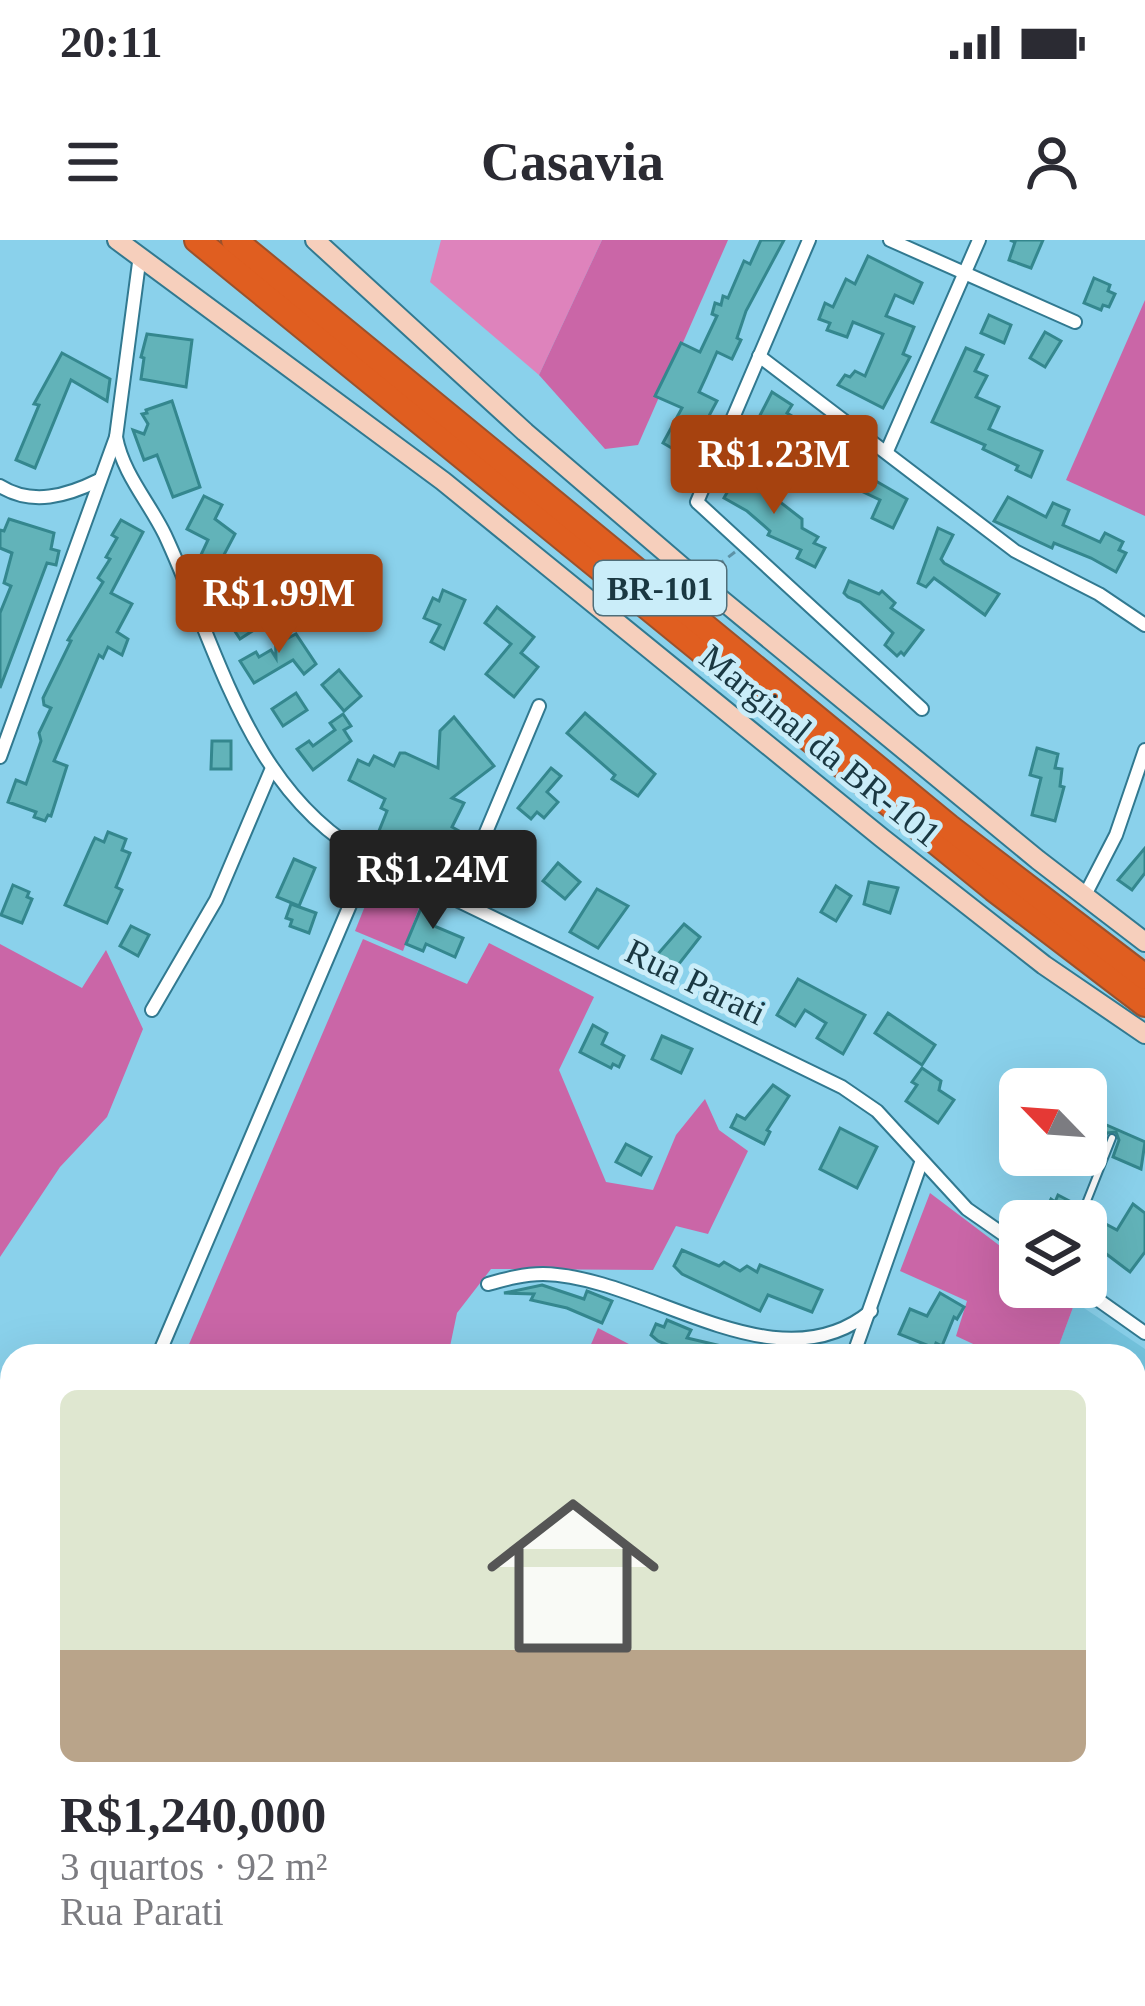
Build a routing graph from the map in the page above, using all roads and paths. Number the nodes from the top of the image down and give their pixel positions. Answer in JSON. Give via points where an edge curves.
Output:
{"nodes":[{"id":1,"x":117,"y":240,"type":"edge"},
{"id":2,"x":197,"y":240,"type":"edge"},
{"id":3,"x":234,"y":240,"type":"edge"},
{"id":4,"x":315,"y":240,"type":"edge"},
{"id":5,"x":809,"y":240,"type":"edge"},
{"id":6,"x":890,"y":240,"type":"edge"},
{"id":7,"x":979,"y":240,"type":"edge"},
{"id":8,"x":140,"y":255,"type":"junction"},
{"id":9,"x":964,"y":273,"type":"junction"},
{"id":10,"x":1076,"y":322,"type":"dead end"},
{"id":11,"x":759,"y":356,"type":"junction"},
{"id":12,"x":116,"y":437,"type":"junction"},
{"id":13,"x":887,"y":451,"type":"junction"},
{"id":14,"x":100,"y":479,"type":"junction"},
{"id":15,"x":0,"y":486,"type":"edge"},
{"id":16,"x":745,"y":546,"type":"junction"},
{"id":17,"x":700,"y":582,"type":"junction"},
{"id":18,"x":1145,"y":626,"type":"edge"},
{"id":19,"x":538,"y":706,"type":"dead end"},
{"id":20,"x":922,"y":709,"type":"dead end"},
{"id":21,"x":1145,"y":749,"type":"edge"},
{"id":22,"x":0,"y":757,"type":"edge"},
{"id":23,"x":272,"y":768,"type":"junction"},
{"id":24,"x":370,"y":858,"type":"junction"},
{"id":25,"x":1084,"y":896,"type":"junction"},
{"id":26,"x":458,"y":899,"type":"junction"},
{"id":27,"x":1145,"y":942,"type":"edge"},
{"id":28,"x":1145,"y":977,"type":"edge"},
{"id":29,"x":1145,"y":1004,"type":"edge"},
{"id":30,"x":152,"y":1010,"type":"dead end"},
{"id":31,"x":1145,"y":1034,"type":"edge"},
{"id":32,"x":1112,"y":1138,"type":"dead end"},
{"id":33,"x":921,"y":1163,"type":"junction"},
{"id":34,"x":1087,"y":1200,"type":"edge"},
{"id":35,"x":999,"y":1231,"type":"edge"},
{"id":36,"x":488,"y":1284,"type":"dead end"},
{"id":37,"x":1107,"y":1306,"type":"edge"},
{"id":38,"x":871,"y":1311,"type":"junction"},
{"id":39,"x":1145,"y":1333,"type":"edge"},
{"id":40,"x":163,"y":1344,"type":"edge"},
{"id":41,"x":858,"y":1344,"type":"edge"}],
"edges":[{"from":1,"to":8,"type":"main road","name":"Marginal da BR-101"},
{"from":2,"to":29,"type":"highway","number":"BR-101"},
{"from":3,"to":28,"type":"highway","number":"BR-101","via":[[949,827]]},
{"from":4,"to":17,"type":"main road","name":"Marginal da BR-101"},
{"from":5,"to":11,"type":"street"},
{"from":6,"to":9,"type":"street"},
{"from":7,"to":9,"type":"street"},
{"from":8,"to":12,"type":"street"},
{"from":8,"to":31,"type":"main road","name":"Marginal da BR-101","via":[[443,481],[912,862]]},
{"from":9,"to":10,"type":"street"},
{"from":9,"to":13,"type":"street"},
{"from":11,"to":13,"type":"street"},
{"from":11,"to":16,"type":"street","via":[[697,502]]},
{"from":12,"to":14,"type":"street"},
{"from":12,"to":23,"type":"street","name":"Rua Parati"},
{"from":13,"to":18,"type":"street","via":[[1015,551]]},
{"from":14,"to":15,"type":"street","via":[[44,497]]},
{"from":14,"to":22,"type":"street"},
{"from":16,"to":17,"type":"path"},
{"from":16,"to":20,"type":"street"},
{"from":17,"to":25,"type":"main road","name":"Marginal da BR-101"},
{"from":19,"to":26,"type":"street"},
{"from":21,"to":25,"type":"street","via":[[1116,835]]},
{"from":23,"to":24,"type":"street","name":"Rua Parati","via":[[320,825]]},
{"from":23,"to":30,"type":"street","via":[[216,899]]},
{"from":24,"to":26,"type":"street","name":"Rua Parati"},
{"from":24,"to":40,"type":"street"},
{"from":25,"to":27,"type":"main road","name":"Marginal da BR-101"},
{"from":26,"to":33,"type":"street","name":"Rua Parati","via":[[842,1087],[877,1111]]},
{"from":32,"to":34,"type":"lane"},
{"from":33,"to":35,"type":"street","name":"Rua Parati"},
{"from":33,"to":38,"type":"street"},
{"from":36,"to":38,"type":"street","via":[[573,1277],[731,1329],[785,1338],[840,1332]]},
{"from":37,"to":39,"type":"street"},
{"from":38,"to":41,"type":"street"}]}
